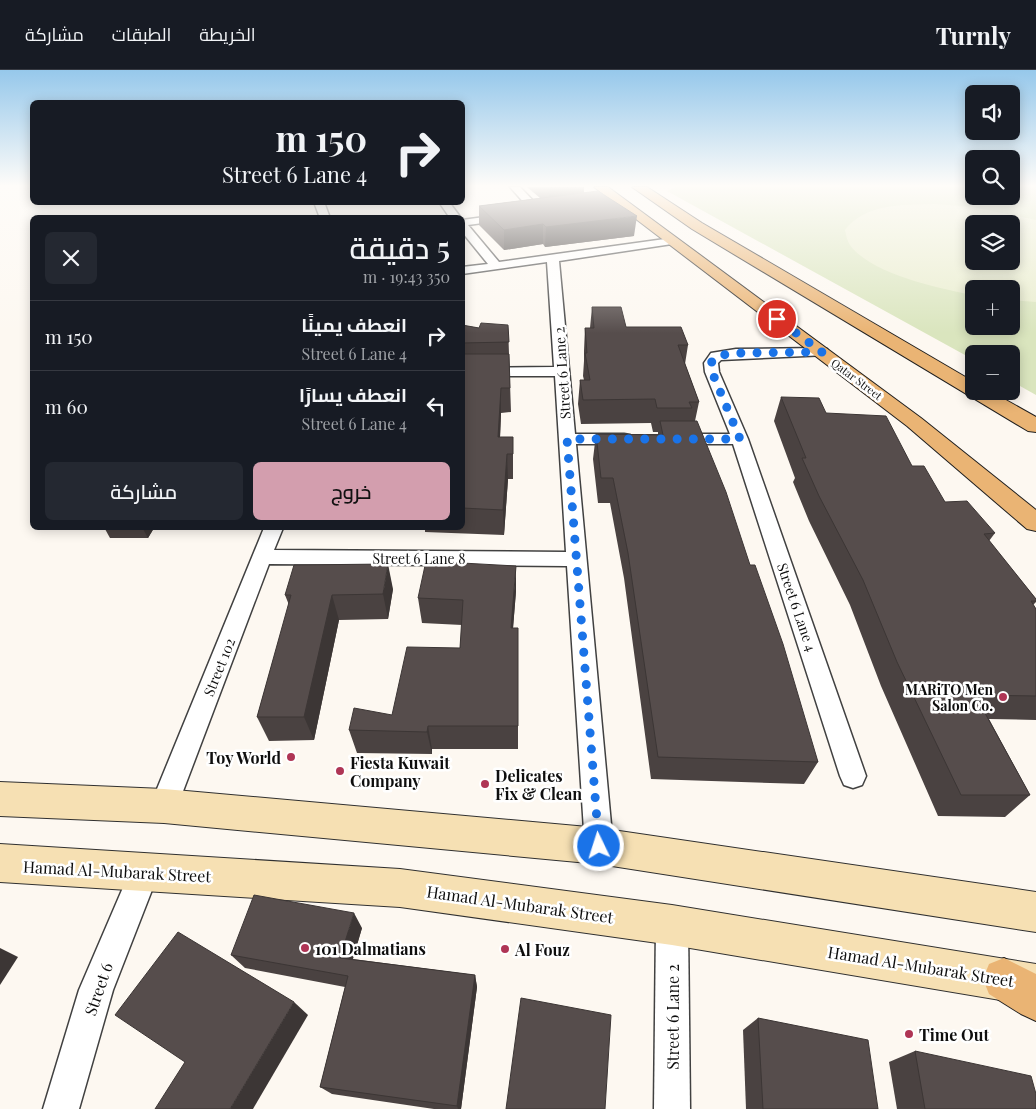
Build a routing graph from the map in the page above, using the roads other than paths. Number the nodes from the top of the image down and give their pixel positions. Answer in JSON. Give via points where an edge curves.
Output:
{"nodes":[{"id":1,"x":471,"y":235,"type":"edge"},
{"id":2,"x":664,"y":235,"type":"edge"},
{"id":3,"x":713,"y":235,"type":"edge"},
{"id":4,"x":672,"y":241,"type":"junction"},
{"id":5,"x":553,"y":258,"type":"junction"},
{"id":6,"x":497,"y":267,"type":"junction"},
{"id":7,"x":465,"y":272,"type":"edge"},
{"id":8,"x":822,"y":352,"type":"junction"},
{"id":9,"x":562,"y":371,"type":"junction"},
{"id":10,"x":465,"y":372,"type":"edge"},
{"id":11,"x":965,"y":385,"type":"edge"},
{"id":12,"x":991,"y":400,"type":"edge"},
{"id":13,"x":1036,"y":426,"type":"edge"},
{"id":14,"x":567,"y":439,"type":"junction"},
{"id":15,"x":644,"y":439,"type":"edge"},
{"id":16,"x":663,"y":439,"type":"edge"},
{"id":17,"x":740,"y":439,"type":"junction"},
{"id":18,"x":1036,"y":523,"type":"edge"},
{"id":19,"x":272,"y":530,"type":"edge"},
{"id":20,"x":263,"y":558,"type":"junction"},
{"id":21,"x":576,"y":559,"type":"junction"},
{"id":22,"x":853,"y":776,"type":"dead end"},
{"id":23,"x":0,"y":799,"type":"edge"},
{"id":24,"x":164,"y":806,"type":"junction"},
{"id":25,"x":599,"y":846,"type":"junction"},
{"id":26,"x":0,"y":864,"type":"edge"},
{"id":27,"x":144,"y":872,"type":"junction"},
{"id":28,"x":1036,"y":912,"type":"edge"},
{"id":29,"x":672,"y":925,"type":"junction"},
{"id":30,"x":1025,"y":988,"type":"edge"},
{"id":31,"x":62,"y":1109,"type":"edge"},
{"id":32,"x":672,"y":1109,"type":"edge"}],
"edges":[{"from":1,"to":6,"type":"street"},
{"from":2,"to":4,"type":"main road","name":"Qatar Street"},
{"from":3,"to":11,"type":"main road"},
{"from":4,"to":5,"type":"street"},
{"from":4,"to":8,"type":"main road","name":"Qatar Street"},
{"from":5,"to":6,"type":"street"},
{"from":5,"to":9,"type":"street","name":"Street 6 Lane 2"},
{"from":6,"to":7,"type":"street"},
{"from":8,"to":17,"type":"street","name":"Street 6 Lane 4","via":[[716,356],[711,363],[712,372]]},
{"from":8,"to":18,"type":"main road","name":"Qatar Street","via":[[914,422]]},
{"from":9,"to":10,"type":"street"},
{"from":9,"to":14,"type":"street","name":"Street 6 Lane 2"},
{"from":12,"to":13,"type":"main road"},
{"from":14,"to":15,"type":"street"},
{"from":14,"to":21,"type":"street","name":"Street 6 Lane 2"},
{"from":16,"to":17,"type":"street"},
{"from":17,"to":22,"type":"street","name":"Street 6 Lane 4"},
{"from":19,"to":20,"type":"street","name":"Street 102"},
{"from":20,"to":21,"type":"street","name":"Street 6 Lane 8"},
{"from":20,"to":24,"type":"street","name":"Street 102"},
{"from":21,"to":25,"type":"street","name":"Street 6 Lane 2"},
{"from":23,"to":24,"type":"main road"},
{"from":24,"to":25,"type":"main road"},
{"from":25,"to":28,"type":"main road"},
{"from":26,"to":27,"type":"main road","name":"Hamad Al-Mubarak Street"},
{"from":27,"to":29,"type":"main road","name":"Hamad Al-Mubarak Street","via":[[400,888]]},
{"from":27,"to":31,"type":"street","name":"Street 6","via":[[96,990]]},
{"from":29,"to":30,"type":"main road","name":"Hamad Al-Mubarak Street"},
{"from":29,"to":32,"type":"street","name":"Street 6 Lane 2"}]}
